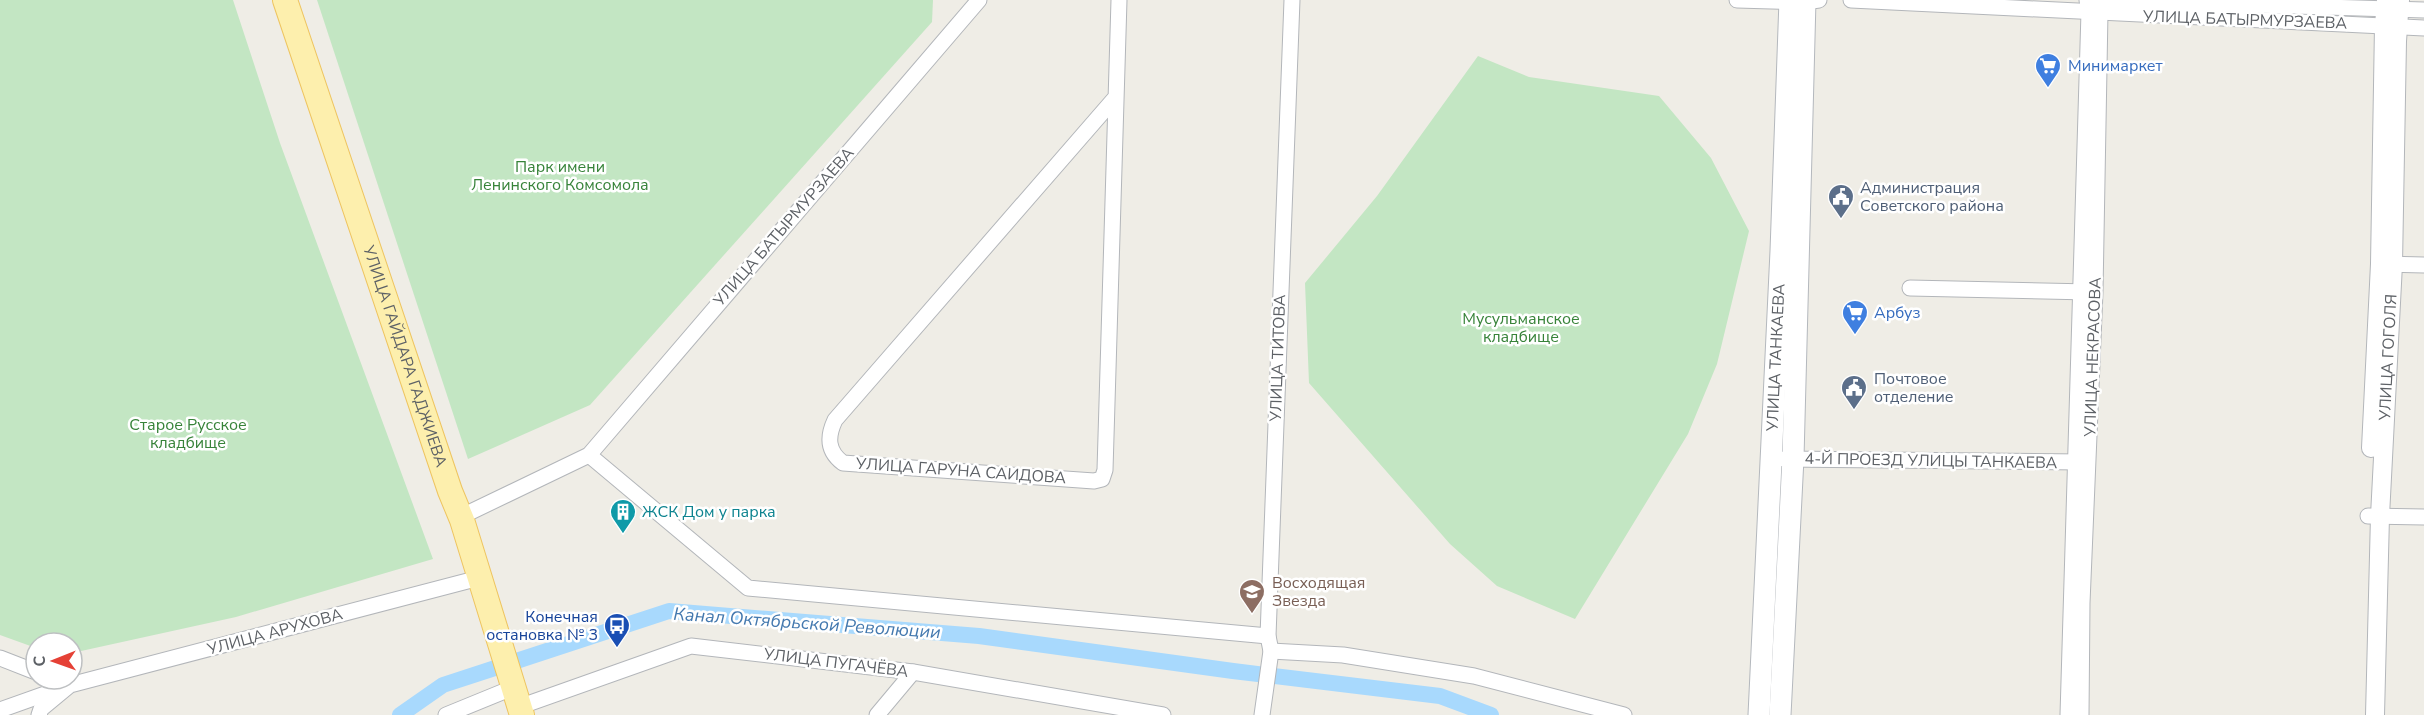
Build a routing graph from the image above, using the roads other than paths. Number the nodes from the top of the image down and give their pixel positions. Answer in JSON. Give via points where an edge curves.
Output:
{"nodes":[{"id":1,"x":284,"y":0,"type":"edge"},
{"id":2,"x":979,"y":0,"type":"edge"},
{"id":3,"x":1119,"y":0,"type":"edge"},
{"id":4,"x":1292,"y":0,"type":"edge"},
{"id":5,"x":1737,"y":0,"type":"edge"},
{"id":6,"x":1851,"y":0,"type":"edge"},
{"id":7,"x":1802,"y":1,"type":"edge"},
{"id":8,"x":2091,"y":4,"type":"edge"},
{"id":9,"x":2424,"y":10,"type":"edge"},
{"id":10,"x":2393,"y":12,"type":"edge"},
{"id":11,"x":2424,"y":28,"type":"edge"},
{"id":12,"x":1115,"y":98,"type":"junction"},
{"id":13,"x":2386,"y":264,"type":"junction"},
{"id":14,"x":2424,"y":265,"type":"edge"},
{"id":15,"x":1910,"y":288,"type":"dead end"},
{"id":16,"x":2088,"y":293,"type":"junction"},
{"id":17,"x":589,"y":455,"type":"junction"},
{"id":18,"x":1793,"y":458,"type":"junction"},
{"id":19,"x":1772,"y":459,"type":"junction"},
{"id":20,"x":2083,"y":462,"type":"junction"},
{"id":21,"x":2374,"y":516,"type":"junction"},
{"id":22,"x":460,"y":517,"type":"junction"},
{"id":23,"x":2424,"y":517,"type":"edge"},
{"id":24,"x":476,"y":578,"type":"junction"},
{"id":25,"x":1270,"y":643,"type":"junction"},
{"id":26,"x":0,"y":658,"type":"edge"},
{"id":27,"x":24,"y":667,"type":"edge"},
{"id":28,"x":913,"y":672,"type":"junction"},
{"id":29,"x":84,"y":681,"type":"edge"},
{"id":30,"x":53,"y":691,"type":"edge"},
{"id":31,"x":63,"y":691,"type":"edge"},
{"id":32,"x":516,"y":704,"type":"edge"},
{"id":33,"x":0,"y":710,"type":"edge"},
{"id":34,"x":39,"y":715,"type":"edge"},
{"id":35,"x":446,"y":715,"type":"edge"},
{"id":36,"x":877,"y":715,"type":"edge"},
{"id":37,"x":1163,"y":715,"type":"edge"},
{"id":38,"x":1262,"y":715,"type":"edge"},
{"id":39,"x":1624,"y":715,"type":"edge"},
{"id":40,"x":1759,"y":715,"type":"edge"},
{"id":41,"x":1780,"y":715,"type":"edge"},
{"id":42,"x":2068,"y":715,"type":"edge"},
{"id":43,"x":2081,"y":715,"type":"edge"},
{"id":44,"x":2364,"y":715,"type":"edge"},
{"id":45,"x":2375,"y":715,"type":"edge"}],
"edges":[{"from":1,"to":22,"type":"main road","name":"УЛИЦА ГАЙДАРА ГАДЖИЕВА"},
{"from":2,"to":17,"type":"street","name":"УЛИЦА БАТЫРМУРЗАЕВА"},
{"from":3,"to":12,"type":"street","name":"УЛИЦА ГАРУНА САИДОВА"},
{"from":4,"to":25,"type":"street","name":"УЛИЦА ТИТОВА"},
{"from":5,"to":7,"type":"street"},
{"from":6,"to":8,"type":"street","name":"УЛИЦА БАТЫРМУРЗАЕВА"},
{"from":7,"to":18,"type":"main road","name":"УЛИЦА ТАНКАЕВА"},
{"from":7,"to":19,"type":"main road","name":"УЛИЦА ТАНКАЕВА"},
{"from":8,"to":10,"type":"street","name":"УЛИЦА БАТЫРМУРЗАЕВА"},
{"from":8,"to":16,"type":"street","name":"УЛИЦА НЕКРАСОВА","via":[[2098,30]]},
{"from":9,"to":10,"type":"street","name":"УЛИЦА БАТЫРМУРЗАЕВА"},
{"from":10,"to":11,"type":"street","name":"УЛИЦА БАТЫРМУРЗАЕВА"},
{"from":10,"to":13,"type":"street","name":"УЛИЦА ГОГОЛЯ","via":[[2397,41]]},
{"from":12,"to":12,"type":"street","name":"УЛИЦА ГАРУНА САИДОВА","via":[[1102,479],[843,463],[834,457],[829,432],[835,420]]},
{"from":13,"to":14,"type":"street"},
{"from":13,"to":21,"type":"street","name":"УЛИЦА ГОГОЛЯ"},
{"from":15,"to":16,"type":"street"},
{"from":16,"to":20,"type":"street","name":"УЛИЦА НЕКРАСОВА"},
{"from":17,"to":22,"type":"street","name":"УЛИЦА БАТЫРМУРЗАЕВА"},
{"from":17,"to":25,"type":"street","via":[[748,588]]},
{"from":18,"to":19,"type":"street","name":"4-Й ПРОЕЗД УЛИЦЫ ТАНКАЕВА"},
{"from":18,"to":20,"type":"street","name":"4-Й ПРОЕЗД УЛИЦЫ ТАНКАЕВА"},
{"from":18,"to":41,"type":"main road","name":"УЛИЦА ТАНКАЕВА"},
{"from":19,"to":40,"type":"main road","name":"УЛИЦА ТАНКАЕВА"},
{"from":20,"to":42,"type":"street","name":"УЛИЦА НЕКРАСОВА"},
{"from":20,"to":43,"type":"street","name":"УЛИЦА НЕКРАСОВА"},
{"from":21,"to":23,"type":"street"},
{"from":21,"to":44,"type":"street","name":"УЛИЦА ГОГОЛЯ"},
{"from":21,"to":45,"type":"street","name":"УЛИЦА ГОГОЛЯ"},
{"from":22,"to":24,"type":"main road","name":"УЛИЦА ГАЙДАРА ГАДЖИЕВА"},
{"from":24,"to":29,"type":"street","name":"УЛИЦА АРУХОВА"},
{"from":24,"to":32,"type":"main road","name":"УЛИЦА ГАЙДАРА ГАДЖИЕВА"},
{"from":25,"to":38,"type":"street","name":"УЛИЦА ТИТОВА"},
{"from":25,"to":39,"type":"street","via":[[1474,676]]},
{"from":26,"to":27,"type":"street"},
{"from":28,"to":32,"type":"street","name":"УЛИЦА ПУГАЧЁВА","via":[[690,646]]},
{"from":28,"to":36,"type":"street"},
{"from":28,"to":37,"type":"street","name":"УЛИЦА ПУГАЧЁВА"},
{"from":30,"to":33,"type":"street","name":"УЛИЦА АРУХОВА"},
{"from":31,"to":34,"type":"street","name":"УЛИЦА АРУХОВА"},
{"from":32,"to":35,"type":"street","name":"УЛИЦА ПУГАЧЁВА"}]}
